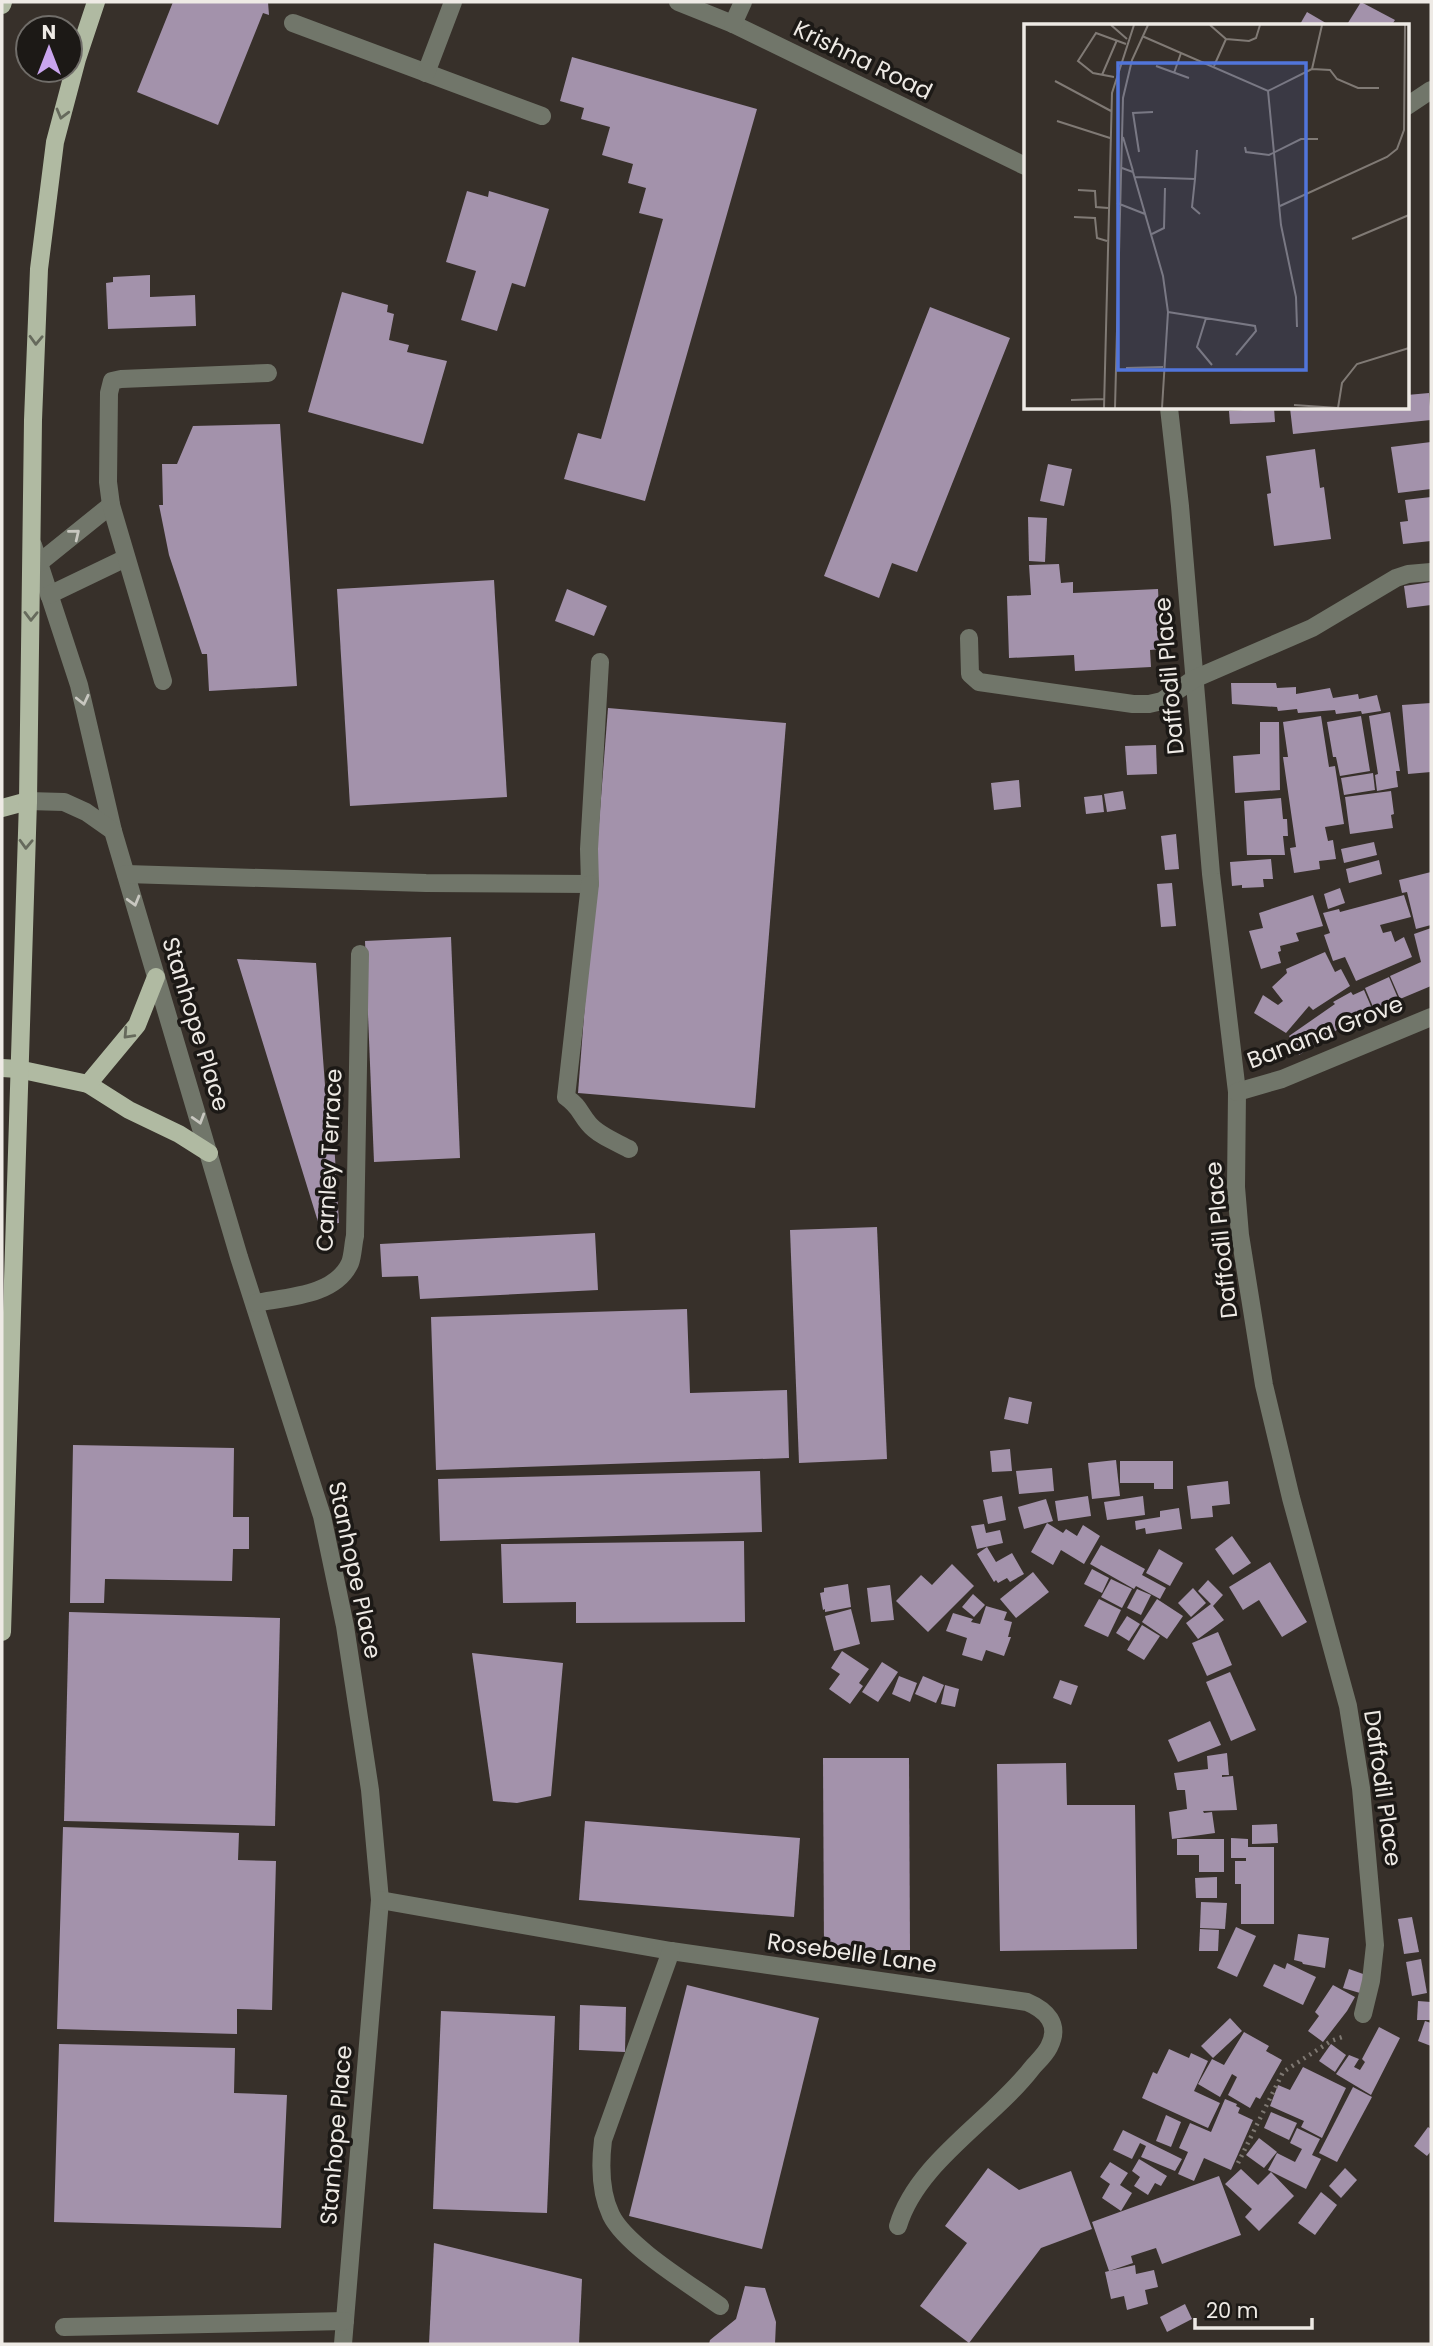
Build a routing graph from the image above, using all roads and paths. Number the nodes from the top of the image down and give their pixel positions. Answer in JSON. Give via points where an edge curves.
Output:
{"nodes":[{"id":1,"x":96,"y":2,"type":"edge"},
{"id":2,"x":453,"y":2,"type":"edge"},
{"id":3,"x":678,"y":2,"type":"edge"},
{"id":4,"x":743,"y":2,"type":"edge"},
{"id":5,"x":293,"y":23,"type":"dead end"},
{"id":6,"x":733,"y":24,"type":"junction"},
{"id":7,"x":426,"y":73,"type":"junction"},
{"id":8,"x":1431,"y":90,"type":"edge"},
{"id":9,"x":1408,"y":105,"type":"edge"},
{"id":10,"x":542,"y":116,"type":"dead end"},
{"id":11,"x":1024,"y":166,"type":"edge"},
{"id":12,"x":268,"y":373,"type":"dead end"},
{"id":13,"x":1169,"y":410,"type":"edge"},
{"id":14,"x":111,"y":505,"type":"junction"},
{"id":15,"x":32,"y":542,"type":"junction"},
{"id":16,"x":126,"y":558,"type":"junction"},
{"id":17,"x":39,"y":563,"type":"junction"},
{"id":18,"x":1431,"y":572,"type":"edge"},
{"id":19,"x":49,"y":595,"type":"junction"},
{"id":20,"x":969,"y":638,"type":"dead end"},
{"id":21,"x":600,"y":662,"type":"dead end"},
{"id":22,"x":1194,"y":679,"type":"junction"},
{"id":23,"x":163,"y":681,"type":"dead end"},
{"id":24,"x":28,"y":801,"type":"junction"},
{"id":25,"x":2,"y":808,"type":"edge"},
{"id":26,"x":113,"y":831,"type":"junction"},
{"id":27,"x":126,"y":874,"type":"junction"},
{"id":28,"x":590,"y":884,"type":"junction"},
{"id":29,"x":360,"y":954,"type":"dead end"},
{"id":30,"x":156,"y":977,"type":"junction"},
{"id":31,"x":1431,"y":1017,"type":"edge"},
{"id":32,"x":10,"y":1068,"type":"edge"},
{"id":33,"x":88,"y":1084,"type":"junction"},
{"id":34,"x":1237,"y":1092,"type":"junction"},
{"id":35,"x":629,"y":1149,"type":"dead end"},
{"id":36,"x":209,"y":1153,"type":"junction"},
{"id":37,"x":256,"y":1303,"type":"junction"},
{"id":38,"x":2,"y":1632,"type":"edge"},
{"id":39,"x":380,"y":1900,"type":"junction"},
{"id":40,"x":671,"y":1951,"type":"junction"},
{"id":41,"x":1363,"y":2014,"type":"joint"},
{"id":42,"x":1238,"y":2163,"type":"dead end"},
{"id":43,"x":898,"y":2226,"type":"dead end"},
{"id":44,"x":720,"y":2306,"type":"dead end"},
{"id":45,"x":345,"y":2321,"type":"junction"},
{"id":46,"x":64,"y":2327,"type":"dead end"},
{"id":47,"x":343,"y":2344,"type":"edge"}],
"edges":[{"from":1,"to":15,"type":"main road","one_way":true,"via":[[55,142],[39,269]]},
{"from":2,"to":7,"type":"street"},
{"from":3,"to":6,"type":"street","name":"Krishna Road"},
{"from":4,"to":6,"type":"street"},
{"from":5,"to":7,"type":"street"},
{"from":6,"to":11,"type":"street","name":"Krishna Road"},
{"from":7,"to":10,"type":"street"},
{"from":8,"to":9,"type":"street"},
{"from":12,"to":14,"type":"street","via":[[112,382]]},
{"from":13,"to":22,"type":"street","name":"Daffodil Place"},
{"from":14,"to":16,"type":"street"},
{"from":17,"to":14,"type":"street","one_way":true},
{"from":15,"to":17,"type":"street","name":"Stanhope Place"},
{"from":15,"to":24,"type":"main road","one_way":true},
{"from":16,"to":19,"type":"street"},
{"from":16,"to":23,"type":"street"},
{"from":17,"to":19,"type":"street","name":"Stanhope Place"},
{"from":18,"to":22,"type":"street","via":[[1396,578],[1312,628]]},
{"from":19,"to":26,"type":"street","name":"Stanhope Place","one_way":true,"via":[[79,685]]},
{"from":20,"to":22,"type":"street","via":[[970,674],[979,682],[1149,704],[1173,695]]},
{"from":21,"to":28,"type":"street"},
{"from":22,"to":34,"type":"street","name":"Daffodil Place"},
{"from":24,"to":25,"type":"main road"},
{"from":24,"to":26,"type":"street","via":[[64,802]]},
{"from":24,"to":32,"type":"main road","one_way":true},
{"from":26,"to":27,"type":"street","name":"Stanhope Place"},
{"from":27,"to":28,"type":"street"},
{"from":27,"to":30,"type":"street","name":"Stanhope Place","one_way":true},
{"from":28,"to":35,"type":"street","via":[[566,1097],[579,1106],[589,1124]]},
{"from":29,"to":37,"type":"street","name":"Carnley Terrace","via":[[355,1236],[350,1262],[337,1281],[314,1291]]},
{"from":30,"to":33,"type":"main road","one_way":true,"via":[[136,1025]]},
{"from":30,"to":36,"type":"street","name":"Stanhope Place","one_way":true},
{"from":31,"to":34,"type":"street","name":"Banana Grove","via":[[1282,1079]]},
{"from":32,"to":33,"type":"main road"},
{"from":32,"to":38,"type":"main road"},
{"from":33,"to":36,"type":"main road"},
{"from":34,"to":41,"type":"street","name":"Daffodil Place","via":[[1240,1235],[1264,1385],[1348,1706],[1361,1788],[1376,1945]]},
{"from":36,"to":37,"type":"street","name":"Stanhope Place"},
{"from":37,"to":39,"type":"street","name":"Stanhope Place","via":[[322,1516],[340,1602],[370,1790]]},
{"from":39,"to":40,"type":"street","name":"Rosebelle Lane"},
{"from":39,"to":45,"type":"street","name":"Stanhope Place"},
{"from":40,"to":43,"type":"street","name":"Rosebelle Lane","via":[[1027,2002],[1050,2018],[1049,2046],[1022,2082],[947,2152],[908,2197]]},
{"from":40,"to":44,"type":"street","via":[[603,2140],[600,2166],[611,2216],[623,2231]]},
{"from":41,"to":42,"type":"path","via":[[1342,2039],[1331,2040],[1283,2072]]},
{"from":45,"to":46,"type":"street"},
{"from":45,"to":47,"type":"street","name":"Stanhope Place"}]}
